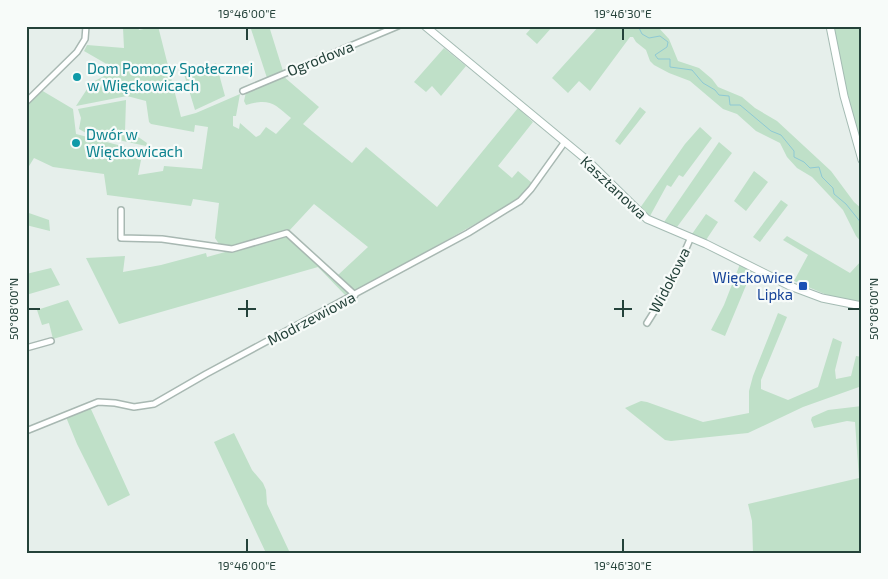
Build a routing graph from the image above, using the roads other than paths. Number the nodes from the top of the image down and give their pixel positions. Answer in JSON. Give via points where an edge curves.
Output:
{"nodes":[{"id":1,"x":86,"y":26,"type":"edge"},
{"id":2,"x":398,"y":26,"type":"edge"},
{"id":3,"x":425,"y":26,"type":"edge"},
{"id":4,"x":830,"y":26,"type":"edge"},
{"id":5,"x":243,"y":91,"type":"dead end"},
{"id":6,"x":26,"y":102,"type":"edge"},
{"id":7,"x":564,"y":143,"type":"junction"},
{"id":8,"x":862,"y":160,"type":"edge"},
{"id":9,"x":121,"y":210,"type":"dead end"},
{"id":10,"x":691,"y":237,"type":"junction"},
{"id":11,"x":355,"y":295,"type":"junction"},
{"id":12,"x":862,"y":306,"type":"edge"},
{"id":13,"x":647,"y":323,"type":"dead end"},
{"id":14,"x":51,"y":341,"type":"dead end"},
{"id":15,"x":26,"y":348,"type":"edge"},
{"id":16,"x":26,"y":431,"type":"edge"}],
"edges":[{"from":1,"to":6,"type":"street","via":[[83,45]]},
{"from":2,"to":5,"type":"street","name":"Ogrodowa"},
{"from":3,"to":7,"type":"street","name":"Kasztanowa"},
{"from":4,"to":8,"type":"street","via":[[844,96]]},
{"from":7,"to":10,"type":"street","name":"Kasztanowa","via":[[588,161],[638,212]]},
{"from":7,"to":11,"type":"street","name":"Modrzewiowa","via":[[520,201],[480,227]]},
{"from":9,"to":11,"type":"street","via":[[121,238],[162,239],[232,249],[287,234]]},
{"from":10,"to":12,"type":"street","name":"Kasztanowa","via":[[790,286],[822,298]]},
{"from":10,"to":13,"type":"street","name":"Widokowa","via":[[669,288]]},
{"from":11,"to":16,"type":"street","name":"Modrzewiowa","via":[[154,404],[134,407],[98,402]]},
{"from":14,"to":15,"type":"street"}]}
